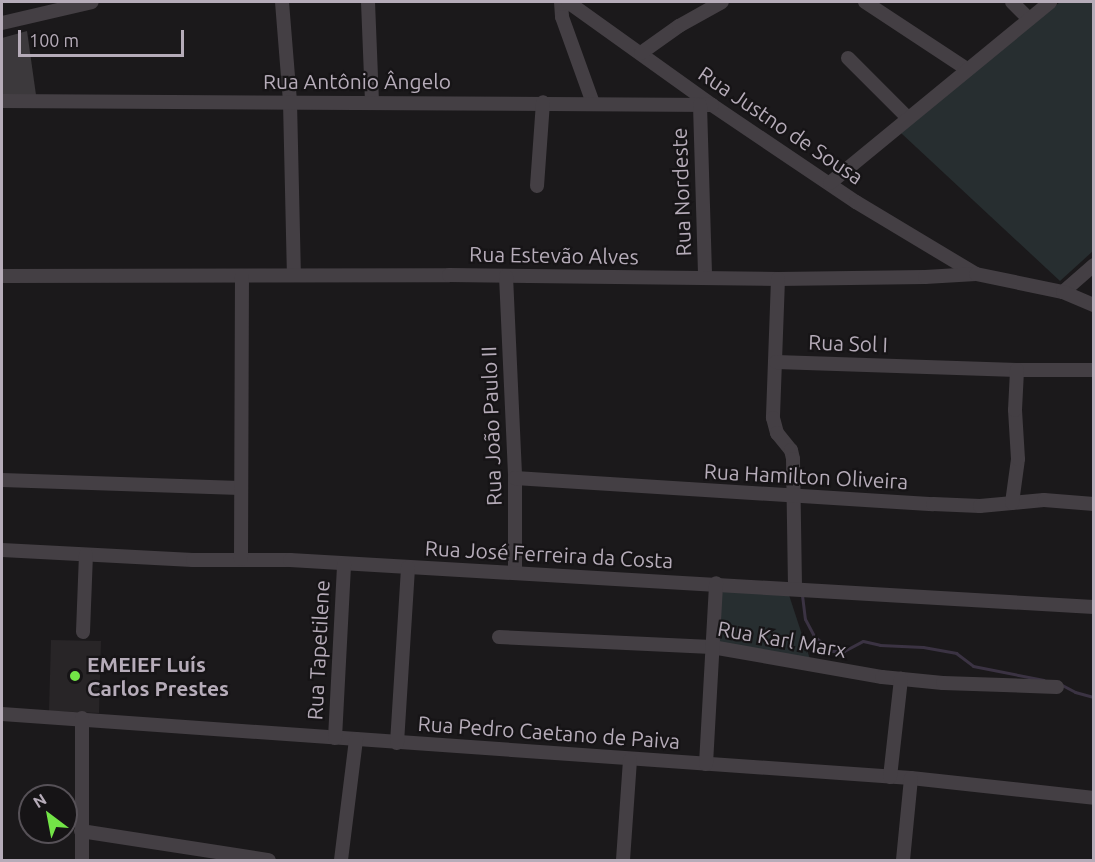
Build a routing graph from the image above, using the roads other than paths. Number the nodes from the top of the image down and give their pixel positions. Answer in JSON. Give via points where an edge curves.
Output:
{"nodes":[{"id":1,"x":92,"y":2,"type":"edge"},
{"id":2,"x":282,"y":2,"type":"edge"},
{"id":3,"x":368,"y":2,"type":"edge"},
{"id":4,"x":561,"y":2,"type":"edge"},
{"id":5,"x":568,"y":2,"type":"edge"},
{"id":6,"x":722,"y":2,"type":"edge"},
{"id":7,"x":865,"y":2,"type":"edge"},
{"id":8,"x":1012,"y":2,"type":"edge"},
{"id":9,"x":1050,"y":2,"type":"edge"},
{"id":10,"x":2,"y":19,"type":"edge"},
{"id":11,"x":1029,"y":19,"type":"junction"},
{"id":12,"x":641,"y":53,"type":"junction"},
{"id":13,"x":848,"y":58,"type":"dead end"},
{"id":14,"x":968,"y":70,"type":"junction"},
{"id":15,"x":2,"y":101,"type":"edge"},
{"id":16,"x":372,"y":101,"type":"junction"},
{"id":17,"x":291,"y":102,"type":"junction"},
{"id":18,"x":543,"y":102,"type":"junction"},
{"id":19,"x":593,"y":104,"type":"junction"},
{"id":20,"x":706,"y":105,"type":"junction"},
{"id":21,"x":908,"y":118,"type":"junction"},
{"id":22,"x":830,"y":183,"type":"junction"},
{"id":23,"x":537,"y":186,"type":"dead end"},
{"id":24,"x":1094,"y":265,"type":"edge"},
{"id":25,"x":294,"y":274,"type":"junction"},
{"id":26,"x":976,"y":274,"type":"junction"},
{"id":27,"x":2,"y":276,"type":"edge"},
{"id":28,"x":242,"y":276,"type":"junction"},
{"id":29,"x":506,"y":276,"type":"junction"},
{"id":30,"x":705,"y":278,"type":"junction"},
{"id":31,"x":778,"y":279,"type":"junction"},
{"id":32,"x":1063,"y":292,"type":"junction"},
{"id":33,"x":1094,"y":305,"type":"edge"},
{"id":34,"x":776,"y":362,"type":"junction"},
{"id":35,"x":1017,"y":370,"type":"junction"},
{"id":36,"x":1094,"y":370,"type":"edge"},
{"id":37,"x":515,"y":478,"type":"junction"},
{"id":38,"x":2,"y":480,"type":"edge"},
{"id":39,"x":240,"y":488,"type":"junction"},
{"id":40,"x":794,"y":497,"type":"junction"},
{"id":41,"x":1011,"y":502,"type":"junction"},
{"id":42,"x":1094,"y":504,"type":"edge"},
{"id":43,"x":2,"y":550,"type":"edge"},
{"id":44,"x":86,"y":555,"type":"junction"},
{"id":45,"x":241,"y":559,"type":"junction"},
{"id":46,"x":344,"y":564,"type":"junction"},
{"id":47,"x":408,"y":567,"type":"junction"},
{"id":48,"x":515,"y":573,"type":"junction"},
{"id":49,"x":716,"y":583,"type":"junction"},
{"id":50,"x":795,"y":589,"type":"junction"},
{"id":51,"x":1094,"y":608,"type":"edge"},
{"id":52,"x":83,"y":632,"type":"dead end"},
{"id":53,"x":499,"y":637,"type":"dead end"},
{"id":54,"x":712,"y":647,"type":"junction"},
{"id":55,"x":901,"y":679,"type":"junction"},
{"id":56,"x":1057,"y":687,"type":"dead end"},
{"id":57,"x":2,"y":714,"type":"edge"},
{"id":58,"x":82,"y":718,"type":"junction"},
{"id":59,"x":334,"y":738,"type":"junction"},
{"id":60,"x":356,"y":739,"type":"junction"},
{"id":61,"x":397,"y":743,"type":"junction"},
{"id":62,"x":630,"y":760,"type":"junction"},
{"id":63,"x":706,"y":764,"type":"junction"},
{"id":64,"x":890,"y":777,"type":"junction"},
{"id":65,"x":911,"y":778,"type":"junction"},
{"id":66,"x":1094,"y":798,"type":"edge"},
{"id":67,"x":81,"y":831,"type":"junction"},
{"id":68,"x":192,"y":854,"type":"edge"},
{"id":69,"x":82,"y":861,"type":"edge"},
{"id":70,"x":269,"y":861,"type":"edge"},
{"id":71,"x":341,"y":861,"type":"edge"},
{"id":72,"x":623,"y":861,"type":"edge"},
{"id":73,"x":903,"y":861,"type":"edge"}],
"edges":[{"from":1,"to":10,"type":"street"},
{"from":2,"to":17,"type":"street"},
{"from":3,"to":16,"type":"street"},
{"from":4,"to":19,"type":"street","via":[[562,17]]},
{"from":5,"to":12,"type":"street","name":"Rua Justno de Sousa"},
{"from":6,"to":12,"type":"street"},
{"from":7,"to":14,"type":"street"},
{"from":8,"to":11,"type":"street"},
{"from":9,"to":11,"type":"street"},
{"from":11,"to":14,"type":"street"},
{"from":12,"to":20,"type":"street","name":"Rua Justno de Sousa"},
{"from":13,"to":21,"type":"street"},
{"from":14,"to":21,"type":"street"},
{"from":15,"to":17,"type":"street","name":"Rua Antônio Ângelo"},
{"from":16,"to":17,"type":"street","name":"Rua Antônio Ângelo"},
{"from":16,"to":18,"type":"street","name":"Rua Antônio Ângelo"},
{"from":17,"to":25,"type":"street"},
{"from":18,"to":19,"type":"street","name":"Rua Antônio Ângelo"},
{"from":18,"to":23,"type":"street"},
{"from":19,"to":20,"type":"street","name":"Rua Antônio Ângelo"},
{"from":20,"to":22,"type":"street","name":"Rua Justno de Sousa"},
{"from":20,"to":30,"type":"street","name":"Rua Nordeste"},
{"from":21,"to":22,"type":"street"},
{"from":22,"to":26,"type":"street","name":"Rua Justno de Sousa"},
{"from":24,"to":32,"type":"street"},
{"from":25,"to":28,"type":"street","name":"Rua Estevão Alves"},
{"from":25,"to":29,"type":"street","name":"Rua Estevão Alves"},
{"from":26,"to":31,"type":"street","name":"Rua Estevão Alves"},
{"from":26,"to":32,"type":"street","name":"Rua Estevão Alves"},
{"from":27,"to":28,"type":"street","name":"Rua Estevão Alves"},
{"from":28,"to":39,"type":"street"},
{"from":29,"to":30,"type":"street","name":"Rua Estevão Alves"},
{"from":29,"to":37,"type":"street","name":"Rua João Paulo II"},
{"from":30,"to":31,"type":"street","name":"Rua Estevão Alves"},
{"from":31,"to":34,"type":"street"},
{"from":32,"to":33,"type":"street","name":"Rua Estevão Alves"},
{"from":34,"to":35,"type":"street","name":"Rua Sol I"},
{"from":34,"to":40,"type":"street","via":[[773,417],[777,433],[791,450]]},
{"from":35,"to":36,"type":"street","name":"Rua Sol I"},
{"from":35,"to":41,"type":"street","via":[[1018,459]]},
{"from":37,"to":40,"type":"street","name":"Rua Hamilton Oliveira"},
{"from":37,"to":48,"type":"street","name":"Rua João Paulo II"},
{"from":38,"to":39,"type":"street"},
{"from":39,"to":45,"type":"street"},
{"from":40,"to":41,"type":"street","name":"Rua Hamilton Oliveira","via":[[980,506]]},
{"from":40,"to":50,"type":"street"},
{"from":41,"to":42,"type":"street","name":"Rua Hamilton Oliveira"},
{"from":43,"to":44,"type":"street","name":"Rua José Ferreira da Costa"},
{"from":44,"to":45,"type":"street","name":"Rua José Ferreira da Costa"},
{"from":44,"to":52,"type":"street"},
{"from":45,"to":46,"type":"street","name":"Rua José Ferreira da Costa"},
{"from":46,"to":47,"type":"street","name":"Rua José Ferreira da Costa"},
{"from":46,"to":59,"type":"street","name":"Rua Tapetilene"},
{"from":47,"to":48,"type":"street","name":"Rua José Ferreira da Costa"},
{"from":47,"to":61,"type":"street"},
{"from":48,"to":49,"type":"street","name":"Rua José Ferreira da Costa"},
{"from":49,"to":50,"type":"street","name":"Rua José Ferreira da Costa"},
{"from":49,"to":54,"type":"street"},
{"from":50,"to":51,"type":"street","name":"Rua José Ferreira da Costa"},
{"from":53,"to":54,"type":"street","name":"Rua Karl Marx"},
{"from":54,"to":55,"type":"street","name":"Rua Karl Marx"},
{"from":54,"to":63,"type":"street"},
{"from":55,"to":56,"type":"street","name":"Rua Karl Marx"},
{"from":55,"to":64,"type":"street"},
{"from":57,"to":58,"type":"street","name":"Rua Pedro Caetano de Paiva"},
{"from":58,"to":59,"type":"street","name":"Rua Pedro Caetano de Paiva"},
{"from":58,"to":67,"type":"street"},
{"from":59,"to":60,"type":"street","name":"Rua Pedro Caetano de Paiva"},
{"from":60,"to":61,"type":"street","name":"Rua Pedro Caetano de Paiva"},
{"from":60,"to":71,"type":"street"},
{"from":61,"to":62,"type":"street","name":"Rua Pedro Caetano de Paiva"},
{"from":62,"to":63,"type":"street","name":"Rua Pedro Caetano de Paiva"},
{"from":62,"to":72,"type":"street"},
{"from":63,"to":64,"type":"street","name":"Rua Pedro Caetano de Paiva"},
{"from":64,"to":65,"type":"street","name":"Rua Pedro Caetano de Paiva"},
{"from":65,"to":66,"type":"street","name":"Rua Pedro Caetano de Paiva"},
{"from":65,"to":73,"type":"street"},
{"from":67,"to":68,"type":"street"},
{"from":67,"to":69,"type":"street"},
{"from":68,"to":70,"type":"street"}]}
